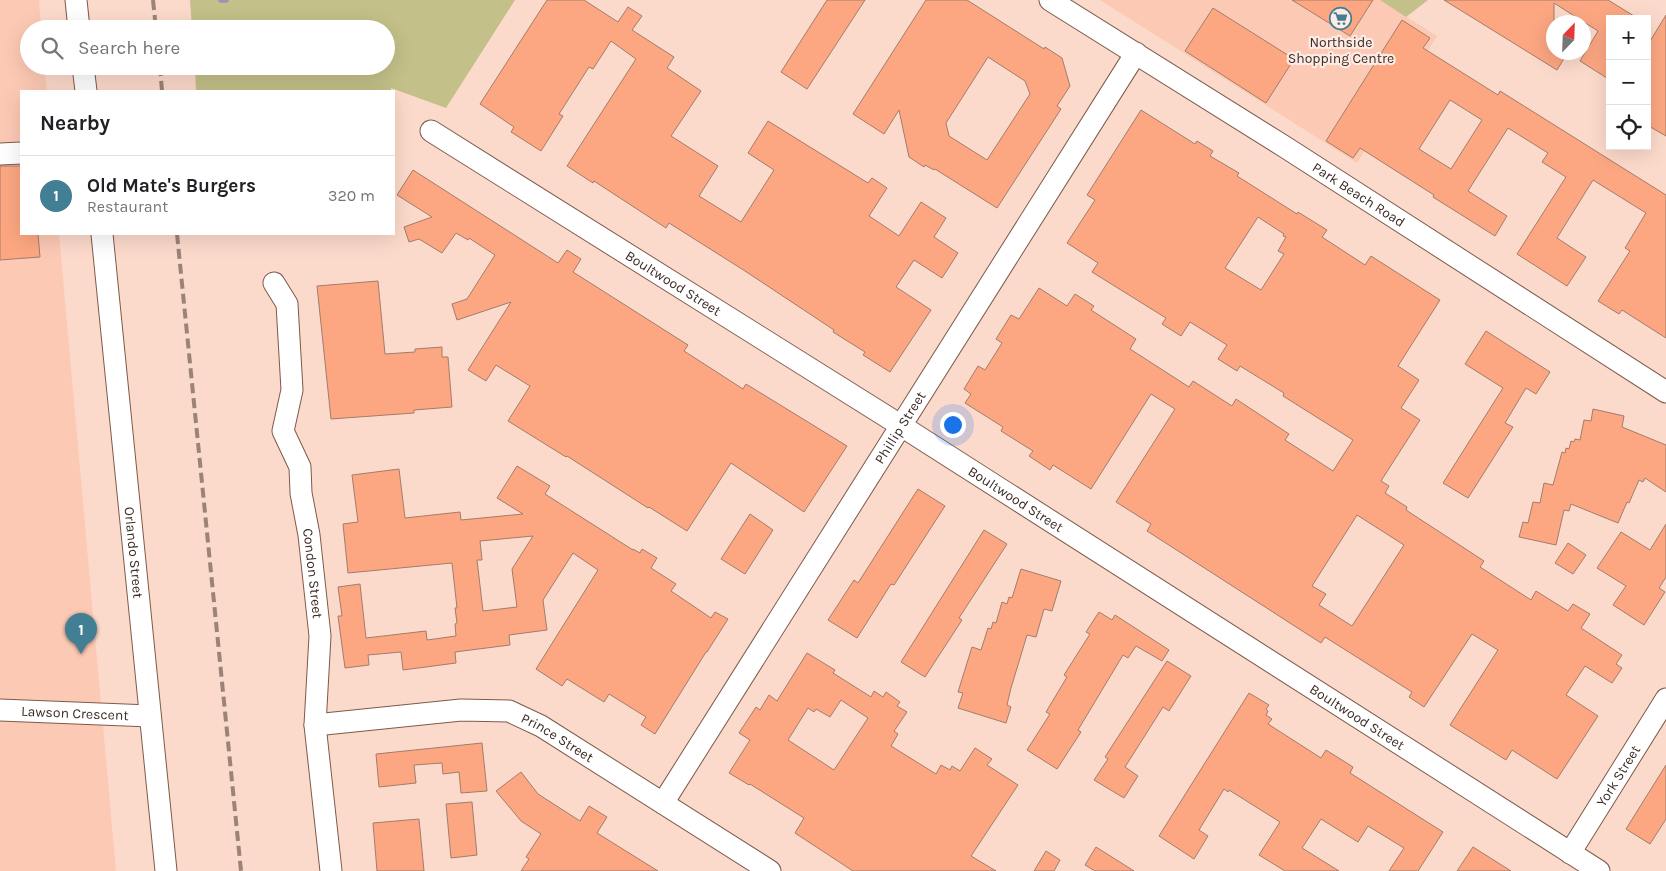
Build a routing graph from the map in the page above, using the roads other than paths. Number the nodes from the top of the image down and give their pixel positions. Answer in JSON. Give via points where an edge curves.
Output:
{"nodes":[{"id":1,"x":76,"y":0,"type":"edge"},
{"id":2,"x":1050,"y":0,"type":"edge"},
{"id":3,"x":78,"y":20,"type":"edge"},
{"id":4,"x":1136,"y":53,"type":"junction"},
{"id":5,"x":84,"y":75,"type":"edge"},
{"id":6,"x":86,"y":90,"type":"edge"},
{"id":7,"x":431,"y":131,"type":"dead end"},
{"id":8,"x":20,"y":153,"type":"edge"},
{"id":9,"x":0,"y":154,"type":"edge"},
{"id":10,"x":102,"y":235,"type":"edge"},
{"id":11,"x":274,"y":283,"type":"dead end"},
{"id":12,"x":1666,"y":392,"type":"edge"},
{"id":13,"x":900,"y":425,"type":"junction"},
{"id":14,"x":1666,"y":699,"type":"edge"},
{"id":15,"x":0,"y":710,"type":"edge"},
{"id":16,"x":150,"y":716,"type":"junction"},
{"id":17,"x":315,"y":724,"type":"junction"},
{"id":18,"x":663,"y":803,"type":"junction"},
{"id":19,"x":1570,"y":853,"type":"junction"},
{"id":20,"x":166,"y":871,"type":"edge"},
{"id":21,"x":331,"y":871,"type":"edge"},
{"id":22,"x":770,"y":871,"type":"edge"},
{"id":23,"x":1599,"y":871,"type":"edge"}],
"edges":[{"from":1,"to":3,"type":"street"},
{"from":2,"to":4,"type":"street","name":"Park Beach Road"},
{"from":4,"to":12,"type":"street","name":"Park Beach Road"},
{"from":4,"to":13,"type":"street","name":"Phillip Street"},
{"from":5,"to":6,"type":"street"},
{"from":7,"to":13,"type":"street","name":"Boultwood Street"},
{"from":8,"to":9,"type":"street"},
{"from":10,"to":16,"type":"street","name":"Orlando Street"},
{"from":11,"to":17,"type":"street","name":"Condon Street","via":[[286,304],[292,390],[283,431],[300,467],[320,636]]},
{"from":13,"to":18,"type":"street","name":"Phillip Street"},
{"from":13,"to":19,"type":"street","name":"Boultwood Street"},
{"from":14,"to":19,"type":"street","name":"York Street"},
{"from":15,"to":16,"type":"street","name":"Lawson Crescent"},
{"from":16,"to":20,"type":"street","name":"Orlando Street"},
{"from":17,"to":18,"type":"street","name":"Prince Street","via":[[461,710],[509,711],[541,726]]},
{"from":17,"to":21,"type":"street","name":"Condon Street"},
{"from":18,"to":22,"type":"street","name":"Prince Street"},
{"from":19,"to":23,"type":"street","name":"Boultwood Street"}]}
